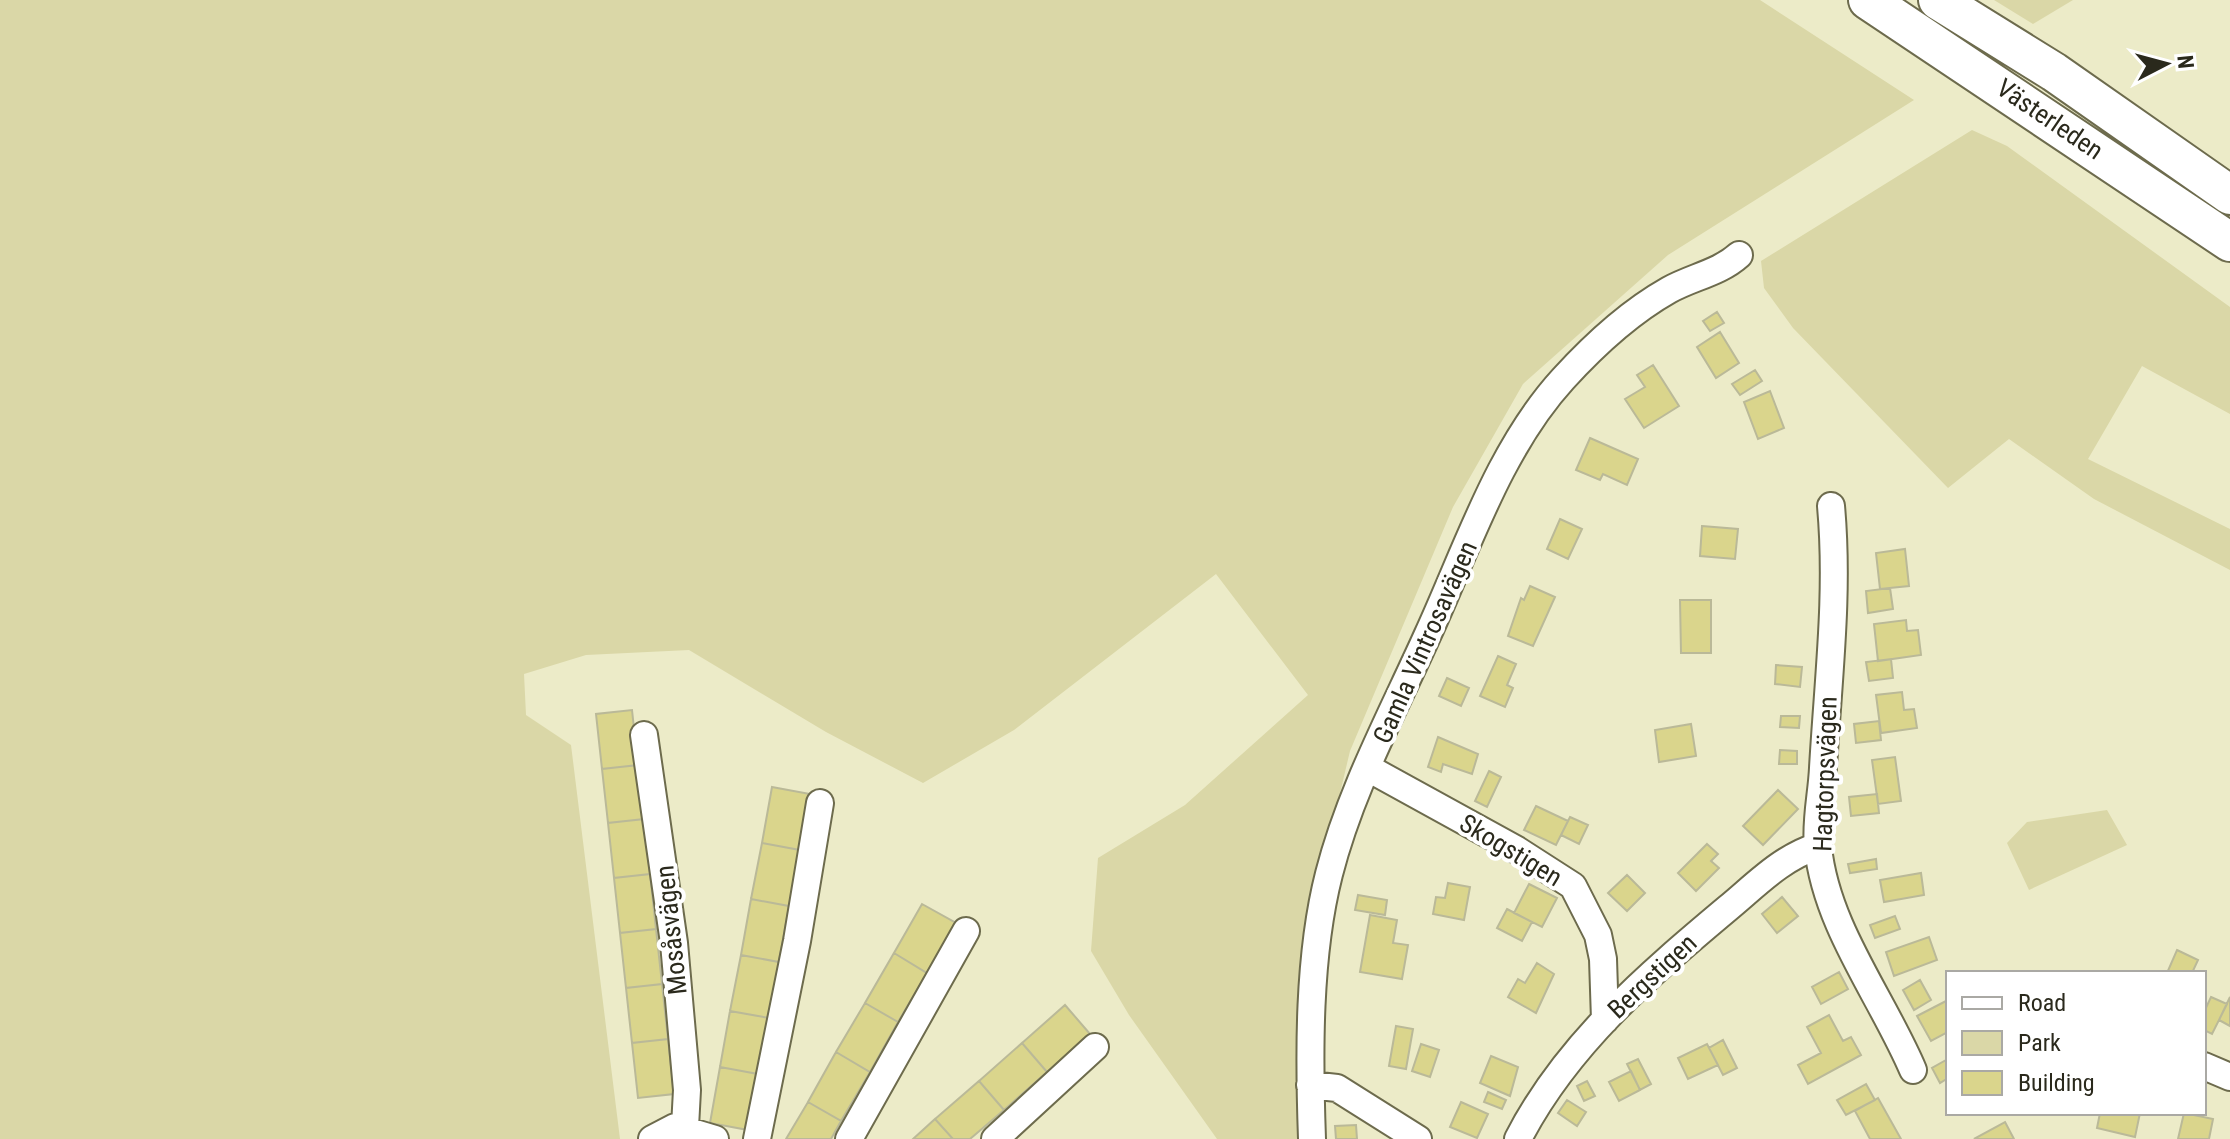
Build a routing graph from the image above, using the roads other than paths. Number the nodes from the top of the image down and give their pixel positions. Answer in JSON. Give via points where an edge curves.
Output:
{"nodes":[{"id":1,"x":1868,"y":0,"type":"edge"},
{"id":2,"x":1938,"y":0,"type":"edge"},
{"id":3,"x":2230,"y":195,"type":"edge"},
{"id":4,"x":2230,"y":242,"type":"edge"},
{"id":5,"x":1739,"y":255,"type":"dead end"},
{"id":6,"x":1831,"y":506,"type":"dead end"},
{"id":7,"x":644,"y":735,"type":"dead end"},
{"id":8,"x":1368,"y":768,"type":"junction"},
{"id":9,"x":820,"y":803,"type":"dead end"},
{"id":10,"x":1818,"y":846,"type":"junction"},
{"id":11,"x":966,"y":931,"type":"dead end"},
{"id":12,"x":1605,"y":1020,"type":"junction"},
{"id":13,"x":1095,"y":1047,"type":"dead end"},
{"id":14,"x":2206,"y":1067,"type":"edge"},
{"id":15,"x":1913,"y":1070,"type":"dead end"},
{"id":16,"x":2230,"y":1077,"type":"edge"},
{"id":17,"x":1310,"y":1085,"type":"junction"},
{"id":18,"x":685,"y":1127,"type":"junction"},
{"id":19,"x":652,"y":1139,"type":"edge"},
{"id":20,"x":715,"y":1139,"type":"edge"},
{"id":21,"x":757,"y":1139,"type":"edge"},
{"id":22,"x":849,"y":1139,"type":"edge"},
{"id":23,"x":995,"y":1139,"type":"edge"},
{"id":24,"x":1312,"y":1139,"type":"edge"},
{"id":25,"x":1418,"y":1139,"type":"edge"},
{"id":26,"x":1518,"y":1139,"type":"edge"}],
"edges":[{"from":1,"to":4,"type":"highway","name":"Västerleden"},
{"from":2,"to":3,"type":"highway","name":"Västerleden","via":[[2054,72]]},
{"from":5,"to":8,"type":"street","name":"Gamla Vintrosavägen","via":[[1727,266],[1644,304],[1563,379],[1537,411],[1496,485]]},
{"from":6,"to":10,"type":"street","name":"Hagtorpsvägen","via":[[1835,618]]},
{"from":7,"to":18,"type":"street","name":"Mosåsvägen","via":[[674,943],[687,1090]]},
{"from":8,"to":12,"type":"street","name":"Skogstigen","via":[[1573,886],[1598,935]]},
{"from":8,"to":17,"type":"street","name":"Gamla Vintrosavägen","via":[[1329,876],[1315,984]]},
{"from":9,"to":21,"type":"street"},
{"from":10,"to":12,"type":"street","name":"Bergstigen","via":[[1781,861]]},
{"from":10,"to":15,"type":"street","name":"Hagtorpsvägen","via":[[1845,937]]},
{"from":11,"to":22,"type":"street"},
{"from":12,"to":26,"type":"street","name":"Bergstigen","via":[[1562,1067]]},
{"from":13,"to":23,"type":"street"},
{"from":14,"to":16,"type":"street"},
{"from":17,"to":24,"type":"street","name":"Gamla Vintrosavägen"},
{"from":17,"to":25,"type":"street","via":[[1337,1088]]},
{"from":18,"to":19,"type":"street","via":[[665,1130]]},
{"from":18,"to":20,"type":"street"}]}
